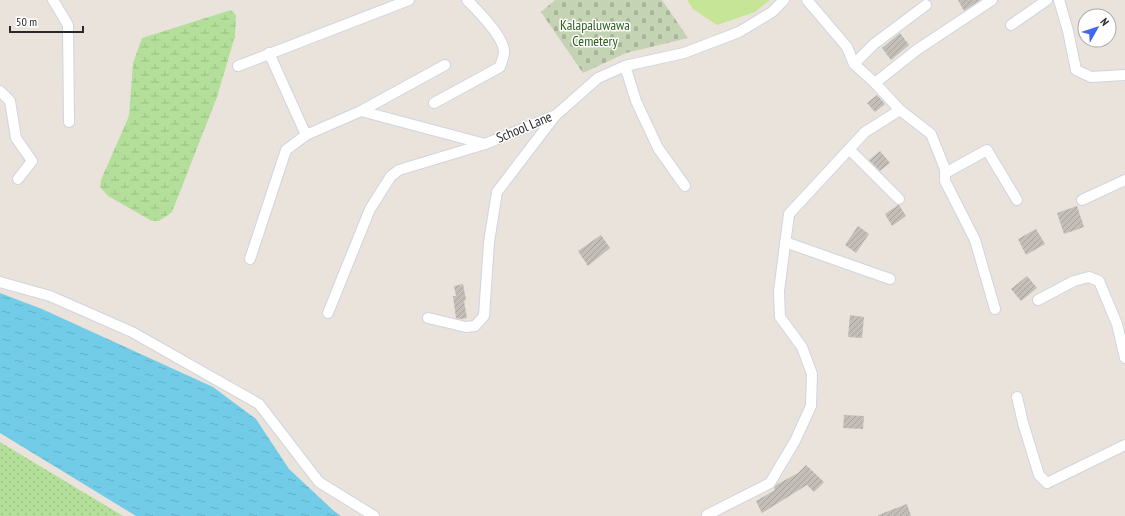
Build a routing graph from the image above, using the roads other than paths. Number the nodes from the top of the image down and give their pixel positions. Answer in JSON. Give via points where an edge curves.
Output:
{"nodes":[{"id":1,"x":53,"y":0,"type":"edge"},
{"id":2,"x":409,"y":0,"type":"edge"},
{"id":3,"x":467,"y":0,"type":"edge"},
{"id":4,"x":784,"y":0,"type":"edge"},
{"id":5,"x":806,"y":0,"type":"edge"},
{"id":6,"x":992,"y":0,"type":"edge"},
{"id":7,"x":1047,"y":0,"type":"edge"},
{"id":8,"x":1059,"y":0,"type":"edge"},
{"id":9,"x":926,"y":5,"type":"dead end"},
{"id":10,"x":1011,"y":25,"type":"dead end"},
{"id":11,"x":269,"y":53,"type":"junction"},
{"id":12,"x":854,"y":64,"type":"junction"},
{"id":13,"x":445,"y":65,"type":"dead end"},
{"id":14,"x":238,"y":66,"type":"dead end"},
{"id":15,"x":625,"y":66,"type":"junction"},
{"id":16,"x":1125,"y":76,"type":"edge"},
{"id":17,"x":875,"y":83,"type":"junction"},
{"id":18,"x":0,"y":92,"type":"edge"},
{"id":19,"x":434,"y":103,"type":"dead end"},
{"id":20,"x":900,"y":110,"type":"junction"},
{"id":21,"x":361,"y":112,"type":"junction"},
{"id":22,"x":556,"y":115,"type":"junction"},
{"id":23,"x":69,"y":122,"type":"dead end"},
{"id":24,"x":306,"y":135,"type":"junction"},
{"id":25,"x":485,"y":144,"type":"junction"},
{"id":26,"x":849,"y":148,"type":"junction"},
{"id":27,"x":945,"y":169,"type":"junction"},
{"id":28,"x":18,"y":179,"type":"dead end"},
{"id":29,"x":1125,"y":180,"type":"edge"},
{"id":30,"x":685,"y":186,"type":"dead end"},
{"id":31,"x":899,"y":199,"type":"dead end"},
{"id":32,"x":1017,"y":200,"type":"dead end"},
{"id":33,"x":1082,"y":200,"type":"dead end"},
{"id":34,"x":785,"y":242,"type":"junction"},
{"id":35,"x":250,"y":259,"type":"dead end"},
{"id":36,"x":890,"y":279,"type":"dead end"},
{"id":37,"x":0,"y":282,"type":"edge"},
{"id":38,"x":1038,"y":300,"type":"dead end"},
{"id":39,"x":995,"y":309,"type":"dead end"},
{"id":40,"x":328,"y":313,"type":"dead end"},
{"id":41,"x":428,"y":318,"type":"dead end"},
{"id":42,"x":1125,"y":358,"type":"edge"},
{"id":43,"x":1017,"y":397,"type":"dead end"},
{"id":44,"x":1125,"y":445,"type":"edge"},
{"id":45,"x":374,"y":516,"type":"edge"},
{"id":46,"x":707,"y":516,"type":"edge"}],
"edges":[{"from":1,"to":23,"type":"street","via":[[68,25]]},
{"from":2,"to":11,"type":"street"},
{"from":3,"to":19,"type":"street","via":[[502,42],[504,52],[500,67]]},
{"from":4,"to":15,"type":"street","name":"School Lane","via":[[772,12],[739,32],[684,53]]},
{"from":5,"to":12,"type":"street","via":[[847,47]]},
{"from":6,"to":17,"type":"street","via":[[918,49]]},
{"from":7,"to":10,"type":"street"},
{"from":8,"to":16,"type":"street","via":[[1076,70],[1091,77]]},
{"from":9,"to":12,"type":"street","via":[[874,44]]},
{"from":11,"to":14,"type":"street"},
{"from":11,"to":24,"type":"street"},
{"from":12,"to":17,"type":"street"},
{"from":13,"to":21,"type":"street"},
{"from":15,"to":22,"type":"street","name":"School Lane","via":[[598,78]]},
{"from":15,"to":30,"type":"street","via":[[636,101],[658,148]]},
{"from":17,"to":20,"type":"street"},
{"from":18,"to":28,"type":"street","via":[[10,101],[16,138],[32,161]]},
{"from":20,"to":26,"type":"street","via":[[865,132]]},
{"from":20,"to":27,"type":"street","via":[[931,134]]},
{"from":21,"to":24,"type":"street"},
{"from":21,"to":25,"type":"street"},
{"from":22,"to":25,"type":"street","name":"School Lane"},
{"from":22,"to":41,"type":"street","via":[[497,192],[489,242],[484,316],[475,326],[466,327]]},
{"from":24,"to":35,"type":"street","via":[[286,150]]},
{"from":25,"to":40,"type":"street","name":"School Lane","via":[[399,170],[391,176],[370,209]]},
{"from":26,"to":31,"type":"street"},
{"from":26,"to":34,"type":"street","via":[[789,214]]},
{"from":27,"to":32,"type":"street","via":[[949,171],[987,150]]},
{"from":27,"to":39,"type":"street","via":[[945,181],[975,240]]},
{"from":29,"to":33,"type":"street"},
{"from":34,"to":36,"type":"street"},
{"from":34,"to":46,"type":"street","via":[[779,291],[780,317],[802,347],[812,374],[811,406],[795,441],[770,483]]},
{"from":37,"to":45,"type":"street","via":[[50,296],[132,332],[259,404],[319,482]]},
{"from":38,"to":42,"type":"street","via":[[1074,280],[1089,277],[1099,280],[1117,324]]},
{"from":43,"to":44,"type":"street","via":[[1039,476],[1048,483]]}]}
